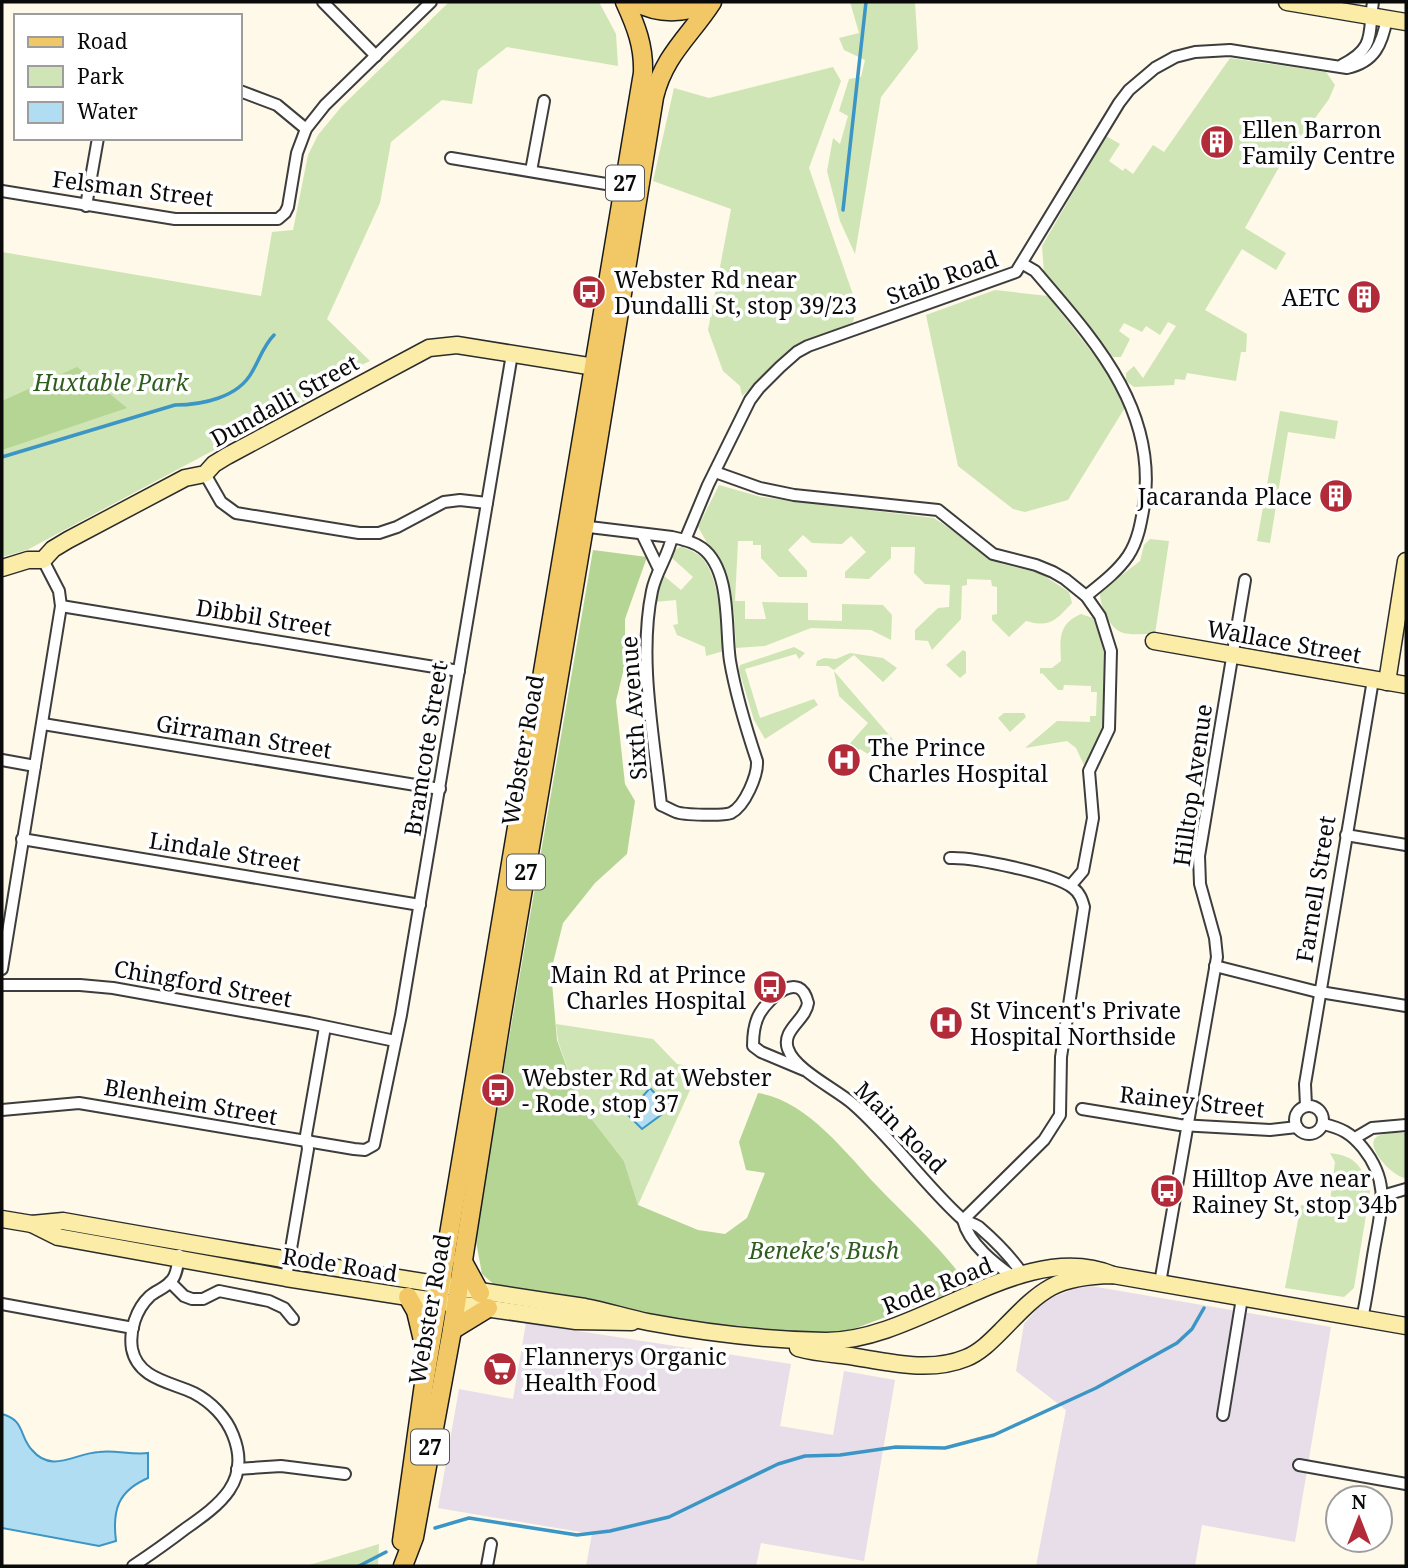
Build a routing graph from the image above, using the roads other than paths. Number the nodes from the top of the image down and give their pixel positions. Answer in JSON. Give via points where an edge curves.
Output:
{"nodes":[{"id":1,"x":323,"y":2,"type":"edge"},
{"id":2,"x":431,"y":2,"type":"edge"},
{"id":3,"x":625,"y":2,"type":"edge"},
{"id":4,"x":636,"y":2,"type":"edge"},
{"id":5,"x":712,"y":2,"type":"edge"},
{"id":6,"x":1287,"y":2,"type":"edge"},
{"id":7,"x":1377,"y":12,"type":"edge"},
{"id":8,"x":1406,"y":22,"type":"edge"},
{"id":9,"x":376,"y":56,"type":"junction"},
{"id":10,"x":242,"y":92,"type":"edge"},
{"id":11,"x":544,"y":101,"type":"dead end"},
{"id":12,"x":306,"y":129,"type":"junction"},
{"id":13,"x":97,"y":140,"type":"edge"},
{"id":14,"x":451,"y":159,"type":"dead end"},
{"id":15,"x":531,"y":171,"type":"junction"},
{"id":16,"x":624,"y":187,"type":"junction"},
{"id":17,"x":2,"y":191,"type":"edge"},
{"id":18,"x":86,"y":206,"type":"junction"},
{"id":19,"x":1023,"y":264,"type":"junction"},
{"id":20,"x":512,"y":354,"type":"junction"},
{"id":21,"x":601,"y":368,"type":"junction"},
{"id":22,"x":715,"y":472,"type":"junction"},
{"id":23,"x":205,"y":474,"type":"junction"},
{"id":24,"x":487,"y":503,"type":"junction"},
{"id":25,"x":576,"y":526,"type":"junction"},
{"id":26,"x":642,"y":534,"type":"junction"},
{"id":27,"x":672,"y":537,"type":"junction"},
{"id":28,"x":685,"y":540,"type":"junction"},
{"id":29,"x":43,"y":560,"type":"junction"},
{"id":30,"x":1406,"y":561,"type":"edge"},
{"id":31,"x":658,"y":567,"type":"junction"},
{"id":32,"x":2,"y":568,"type":"edge"},
{"id":33,"x":1245,"y":580,"type":"dead end"},
{"id":34,"x":1086,"y":596,"type":"junction"},
{"id":35,"x":61,"y":606,"type":"junction"},
{"id":36,"x":1154,"y":641,"type":"dead end"},
{"id":37,"x":1232,"y":656,"type":"junction"},
{"id":38,"x":459,"y":671,"type":"junction"},
{"id":39,"x":1380,"y":681,"type":"junction"},
{"id":40,"x":1406,"y":685,"type":"edge"},
{"id":41,"x":43,"y":724,"type":"junction"},
{"id":42,"x":2,"y":760,"type":"edge"},
{"id":43,"x":35,"y":766,"type":"junction"},
{"id":44,"x":440,"y":789,"type":"junction"},
{"id":45,"x":1346,"y":835,"type":"junction"},
{"id":46,"x":22,"y":839,"type":"junction"},
{"id":47,"x":1406,"y":845,"type":"edge"},
{"id":48,"x":950,"y":858,"type":"dead end"},
{"id":49,"x":1071,"y":886,"type":"junction"},
{"id":50,"x":2,"y":887,"type":"edge"},
{"id":51,"x":14,"y":889,"type":"junction"},
{"id":52,"x":420,"y":905,"type":"junction"},
{"id":53,"x":1215,"y":966,"type":"junction"},
{"id":54,"x":2,"y":969,"type":"edge"},
{"id":55,"x":2,"y":985,"type":"edge"},
{"id":56,"x":1321,"y":992,"type":"junction"},
{"id":57,"x":1406,"y":1006,"type":"edge"},
{"id":58,"x":325,"y":1027,"type":"junction"},
{"id":59,"x":395,"y":1041,"type":"junction"},
{"id":60,"x":804,"y":1070,"type":"junction"},
{"id":61,"x":1306,"y":1106,"type":"junction"},
{"id":62,"x":1082,"y":1109,"type":"dead end"},
{"id":63,"x":2,"y":1110,"type":"edge"},
{"id":64,"x":1323,"y":1124,"type":"junction"},
{"id":65,"x":1186,"y":1125,"type":"junction"},
{"id":66,"x":1406,"y":1125,"type":"edge"},
{"id":67,"x":1297,"y":1127,"type":"junction"},
{"id":68,"x":1355,"y":1138,"type":"junction"},
{"id":69,"x":307,"y":1142,"type":"junction"},
{"id":70,"x":371,"y":1147,"type":"joint"},
{"id":71,"x":1406,"y":1189,"type":"edge"},
{"id":72,"x":1382,"y":1196,"type":"junction"},
{"id":73,"x":2,"y":1219,"type":"edge"},
{"id":74,"x":963,"y":1220,"type":"junction"},
{"id":75,"x":32,"y":1224,"type":"junction"},
{"id":76,"x":181,"y":1242,"type":"junction"},
{"id":77,"x":178,"y":1259,"type":"junction"},
{"id":78,"x":992,"y":1259,"type":"junction"},
{"id":79,"x":462,"y":1260,"type":"junction"},
{"id":80,"x":289,"y":1261,"type":"junction"},
{"id":81,"x":1113,"y":1275,"type":"junction"},
{"id":82,"x":1080,"y":1277,"type":"junction"},
{"id":83,"x":286,"y":1278,"type":"junction"},
{"id":84,"x":1020,"y":1278,"type":"junction"},
{"id":85,"x":170,"y":1282,"type":"junction"},
{"id":86,"x":1160,"y":1283,"type":"junction"},
{"id":87,"x":989,"y":1288,"type":"junction"},
{"id":88,"x":449,"y":1295,"type":"junction"},
{"id":89,"x":408,"y":1297,"type":"junction"},
{"id":90,"x":1242,"y":1298,"type":"junction"},
{"id":91,"x":484,"y":1300,"type":"junction"},
{"id":92,"x":2,"y":1304,"type":"edge"},
{"id":93,"x":1362,"y":1318,"type":"junction"},
{"id":94,"x":293,"y":1319,"type":"dead end"},
{"id":95,"x":1012,"y":1320,"type":"junction"},
{"id":96,"x":1406,"y":1326,"type":"edge"},
{"id":97,"x":133,"y":1328,"type":"junction"},
{"id":98,"x":452,"y":1330,"type":"junction"},
{"id":99,"x":775,"y":1341,"type":"junction"},
{"id":100,"x":429,"y":1360,"type":"junction"},
{"id":101,"x":1223,"y":1415,"type":"dead end"},
{"id":102,"x":1299,"y":1465,"type":"dead end"},
{"id":103,"x":237,"y":1469,"type":"junction"},
{"id":104,"x":345,"y":1474,"type":"dead end"},
{"id":105,"x":1406,"y":1484,"type":"edge"},
{"id":106,"x":491,"y":1544,"type":"dead end"},
{"id":107,"x":404,"y":1564,"type":"edge"},
{"id":108,"x":134,"y":1566,"type":"edge"},
{"id":109,"x":487,"y":1566,"type":"edge"}],
"edges":[{"from":1,"to":9,"type":"street"},
{"from":2,"to":9,"type":"street","name":"Felsman Street"},
{"from":3,"to":16,"type":"main road","name":"Webster Road","number":"27","via":[[638,31],[643,63]]},
{"from":4,"to":5,"type":"main road","via":[[673,11]]},
{"from":5,"to":21,"type":"main road","name":"Webster Road","number":"27","via":[[668,59],[657,84]]},
{"from":6,"to":7,"type":"main road"},
{"from":7,"to":8,"type":"main road"},
{"from":7,"to":19,"type":"street","name":"Staib Road","via":[[1381,44],[1371,58],[1355,66],[1208,50],[1175,57],[1155,68],[1119,103]]},
{"from":9,"to":12,"type":"street","name":"Felsman Street"},
{"from":10,"to":12,"type":"street","via":[[277,106]]},
{"from":11,"to":15,"type":"street"},
{"from":12,"to":18,"type":"street","name":"Felsman Street","via":[[288,207],[278,219],[175,219]]},
{"from":13,"to":18,"type":"street"},
{"from":14,"to":15,"type":"street"},
{"from":15,"to":16,"type":"street"},
{"from":16,"to":21,"type":"main road","name":"Webster Road","number":"27"},
{"from":17,"to":18,"type":"street","name":"Felsman Street"},
{"from":19,"to":22,"type":"street","name":"Staib Road","via":[[1007,276],[797,352],[750,400]]},
{"from":19,"to":34,"type":"street","via":[[1042,278],[1113,369],[1130,401],[1145,455],[1146,492],[1139,531],[1127,558]]},
{"from":20,"to":21,"type":"main road","name":"Dundalli Street"},
{"from":20,"to":23,"type":"main road","name":"Dundalli Street","via":[[457,345],[429,348],[227,456]]},
{"from":20,"to":24,"type":"street","name":"Bramcote Street"},
{"from":21,"to":25,"type":"main road","name":"Webster Road","number":"27"},
{"from":22,"to":28,"type":"street","name":"Staib Road"},
{"from":22,"to":34,"type":"street","via":[[794,495],[938,510],[993,554],[1053,572]]},
{"from":23,"to":24,"type":"street","via":[[221,502],[236,513],[359,533],[397,527],[444,502]]},
{"from":23,"to":29,"type":"main road","name":"Dundalli Street","via":[[185,478],[68,540]]},
{"from":24,"to":38,"type":"street","name":"Bramcote Street"},
{"from":25,"to":26,"type":"street"},
{"from":25,"to":79,"type":"main road","name":"Webster Road","number":"27"},
{"from":25,"to":88,"type":"main road","name":"Webster Road","number":"27"},
{"from":26,"to":27,"type":"street"},
{"from":26,"to":31,"type":"street"},
{"from":27,"to":28,"type":"street"},
{"from":27,"to":31,"type":"street","name":"Sixth Avenue","via":[[668,555]]},
{"from":28,"to":31,"type":"street","name":"Sixth Avenue","via":[[702,547],[721,582],[738,704],[757,761],[750,789],[728,814],[678,813],[661,805],[647,632]]},
{"from":29,"to":32,"type":"main road","name":"Dundalli Street"},
{"from":29,"to":35,"type":"street","via":[[59,591]]},
{"from":30,"to":39,"type":"main road","name":"Farnell Street"},
{"from":33,"to":37,"type":"street","name":"Hilltop Avenue"},
{"from":34,"to":49,"type":"street","via":[[1100,616],[1111,651],[1109,729],[1089,771],[1093,818],[1083,871]]},
{"from":35,"to":38,"type":"street","name":"Dibbil Street"},
{"from":35,"to":41,"type":"street"},
{"from":36,"to":37,"type":"main road","name":"Wallace Street"},
{"from":37,"to":39,"type":"main road","name":"Wallace Street"},
{"from":37,"to":53,"type":"street","name":"Hilltop Avenue","via":[[1199,856],[1200,884],[1216,945]]},
{"from":38,"to":44,"type":"street","name":"Bramcote Street"},
{"from":39,"to":40,"type":"main road","name":"Wallace Street"},
{"from":39,"to":45,"type":"street","name":"Farnell Street"},
{"from":41,"to":43,"type":"street"},
{"from":41,"to":44,"type":"street","name":"Girraman Street"},
{"from":42,"to":43,"type":"street"},
{"from":43,"to":46,"type":"street"},
{"from":44,"to":52,"type":"street","name":"Bramcote Street"},
{"from":45,"to":47,"type":"street"},
{"from":45,"to":56,"type":"street","name":"Farnell Street"},
{"from":46,"to":51,"type":"street"},
{"from":46,"to":52,"type":"street","name":"Lindale Street"},
{"from":48,"to":49,"type":"street","via":[[998,863]]},
{"from":49,"to":74,"type":"street","via":[[1081,898],[1084,919],[1061,1057],[1060,1115],[1044,1140]]},
{"from":50,"to":51,"type":"street"},
{"from":51,"to":54,"type":"street"},
{"from":52,"to":59,"type":"street","name":"Bramcote Street"},
{"from":53,"to":56,"type":"street"},
{"from":53,"to":65,"type":"street","name":"Hilltop Avenue"},
{"from":55,"to":58,"type":"street","name":"Chingford Street","via":[[96,986]]},
{"from":56,"to":57,"type":"street"},
{"from":56,"to":61,"type":"street","name":"Farnell Street"},
{"from":58,"to":59,"type":"street","name":"Chingford Street"},
{"from":58,"to":69,"type":"street"},
{"from":59,"to":70,"type":"street","name":"Bramcote Street","via":[[377,1138]]},
{"from":60,"to":60,"type":"street","name":"Main Road","via":[[753,1046],[759,1015],[788,986],[802,991],[808,1000],[805,1014],[787,1041],[791,1056]]},
{"from":60,"to":74,"type":"street","name":"Main Road","via":[[890,1139]]},
{"from":61,"to":64,"type":"street","via":[[1320,1110]]},
{"from":61,"to":67,"type":"street","via":[[1296,1114]]},
{"from":62,"to":65,"type":"street","name":"Rainey Street"},
{"from":63,"to":69,"type":"street","name":"Blenheim Street","via":[[79,1103]]},
{"from":64,"to":67,"type":"street","via":[[1313,1134]]},
{"from":64,"to":68,"type":"street"},
{"from":65,"to":67,"type":"street","name":"Rainey Street"},
{"from":65,"to":86,"type":"street","name":"Hilltop Avenue"},
{"from":66,"to":68,"type":"street","via":[[1372,1128]]},
{"from":68,"to":72,"type":"street","via":[[1376,1167]]},
{"from":69,"to":70,"type":"street","name":"Blenheim Street","via":[[360,1150]]},
{"from":69,"to":80,"type":"street"},
{"from":71,"to":72,"type":"street"},
{"from":72,"to":93,"type":"street"},
{"from":73,"to":75,"type":"main road","name":"Rode Road"},
{"from":74,"to":78,"type":"street","name":"Main Road","via":[[967,1233]]},
{"from":74,"to":84,"type":"street","name":"Main Road","via":[[982,1230]]},
{"from":75,"to":76,"type":"main road","name":"Rode Road","via":[[63,1221]]},
{"from":75,"to":77,"type":"main road","name":"Rode Road","via":[[58,1237]]},
{"from":76,"to":77,"type":"street"},
{"from":76,"to":80,"type":"main road","name":"Rode Road"},
{"from":77,"to":83,"type":"main road","name":"Rode Road"},
{"from":77,"to":85,"type":"street"},
{"from":78,"to":84,"type":"street","name":"Main Road"},
{"from":78,"to":87,"type":"street"},
{"from":79,"to":88,"type":"main road","name":"Webster Road","number":"27"},
{"from":79,"to":91,"type":"main road"},
{"from":80,"to":83,"type":"street"},
{"from":80,"to":88,"type":"main road","name":"Rode Road"},
{"from":81,"to":82,"type":"main road","name":"Rode Road"},
{"from":81,"to":84,"type":"main road","name":"Rode Road","via":[[1073,1266]]},
{"from":81,"to":86,"type":"main road","name":"Rode Road"},
{"from":82,"to":84,"type":"main road"},
{"from":82,"to":95,"type":"main road","name":"Rode Road","via":[[1043,1291]]},
{"from":83,"to":89,"type":"main road","name":"Rode Road"},
{"from":84,"to":87,"type":"main road","name":"Rode Road"},
{"from":84,"to":95,"type":"main road","via":[[1023,1298]]},
{"from":85,"to":94,"type":"street","via":[[192,1299],[219,1291],[269,1301]]},
{"from":85,"to":97,"type":"street","via":[[142,1306]]},
{"from":86,"to":90,"type":"main road","name":"Rode Road"},
{"from":87,"to":99,"type":"main road","name":"Rode Road","via":[[871,1335]]},
{"from":88,"to":89,"type":"main road","name":"Rode Road"},
{"from":88,"to":91,"type":"main road","name":"Rode Road"},
{"from":88,"to":98,"type":"main road","name":"Webster Road","number":"27"},
{"from":88,"to":100,"type":"main road","name":"Webster Road","number":"27"},
{"from":89,"to":100,"type":"main road"},
{"from":90,"to":93,"type":"main road","name":"Rode Road"},
{"from":90,"to":101,"type":"street"},
{"from":91,"to":98,"type":"main road"},
{"from":91,"to":99,"type":"main road","name":"Rode Road","via":[[576,1321],[645,1322]]},
{"from":92,"to":97,"type":"street"},
{"from":93,"to":96,"type":"main road","name":"Rode Road"},
{"from":95,"to":99,"type":"main road","name":"Rode Road","via":[[967,1357],[934,1365],[806,1350]]},
{"from":97,"to":103,"type":"street","via":[[134,1355],[145,1372],[203,1399],[224,1418],[237,1447]]},
{"from":98,"to":107,"type":"main road","name":"Webster Road","number":"27","via":[[414,1537]]},
{"from":100,"to":107,"type":"main road","name":"Webster Road","number":"27","via":[[402,1536]]},
{"from":102,"to":105,"type":"street"},
{"from":103,"to":104,"type":"street","via":[[281,1466]]},
{"from":103,"to":108,"type":"street","via":[[220,1504]]},
{"from":106,"to":109,"type":"street"}]}
